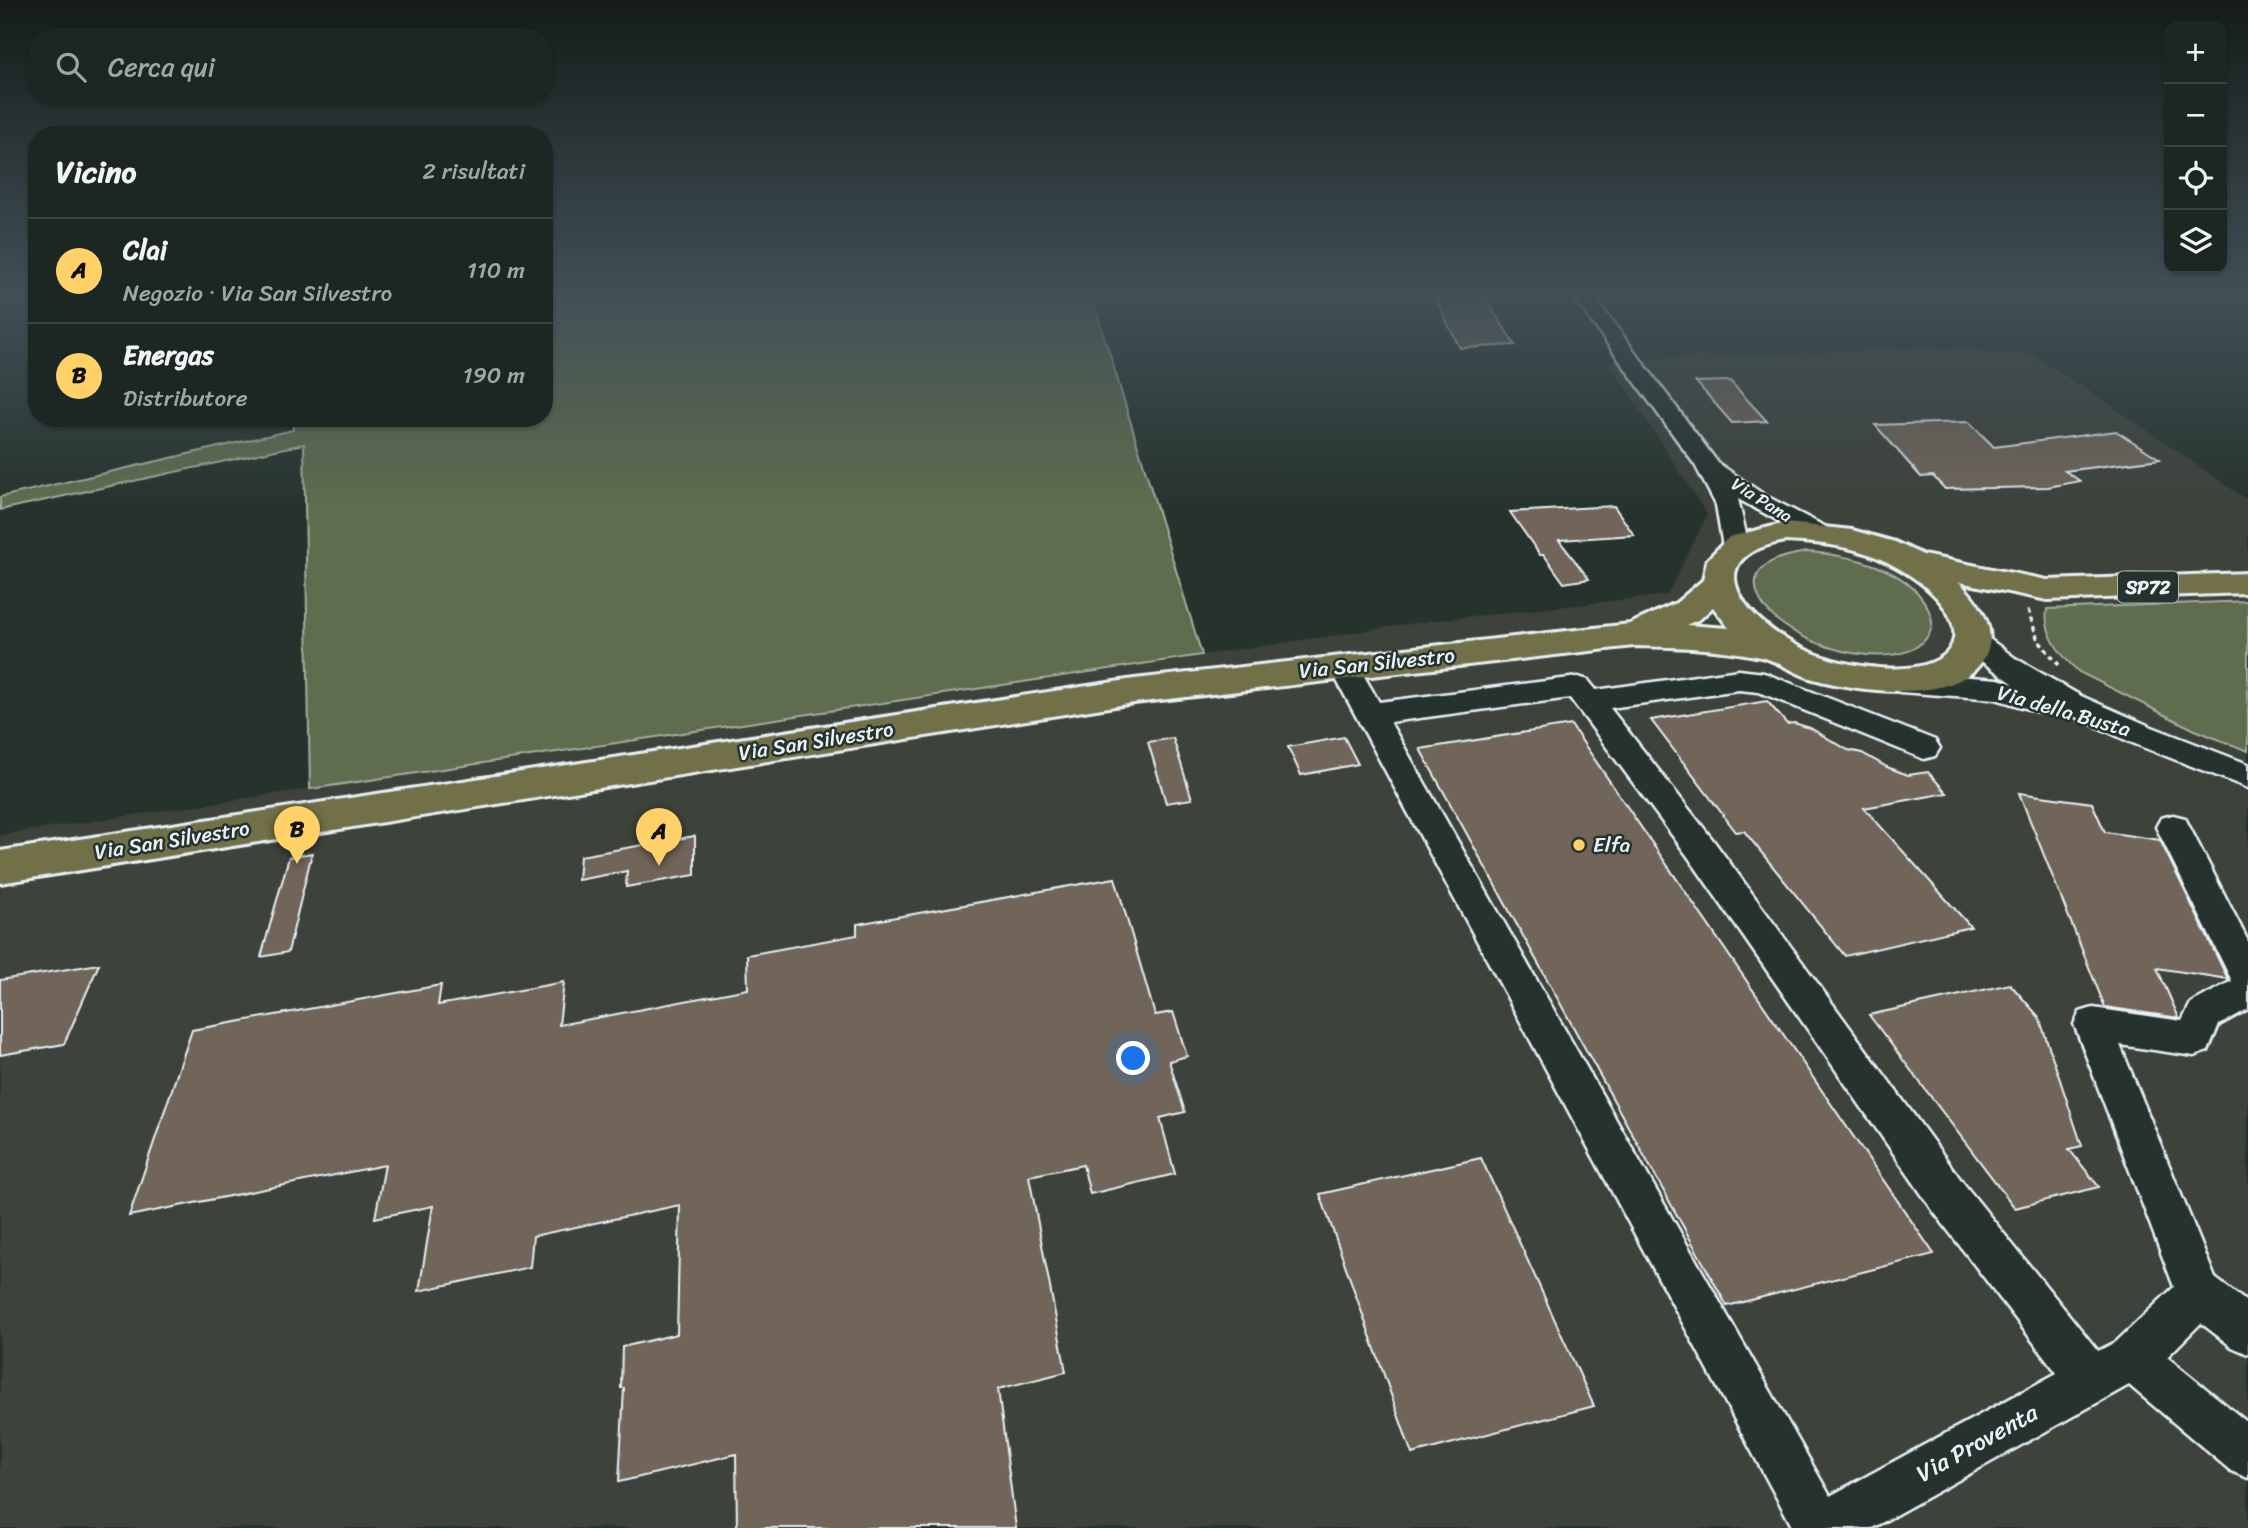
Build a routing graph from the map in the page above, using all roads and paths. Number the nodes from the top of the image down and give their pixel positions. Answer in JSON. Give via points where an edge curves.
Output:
{"nodes":[{"id":1,"x":1634,"y":364,"type":"edge"},
{"id":2,"x":1707,"y":464,"type":"junction"},
{"id":3,"x":1819,"y":533,"type":"junction"},
{"id":4,"x":1736,"y":547,"type":"junction"},
{"id":5,"x":1912,"y":562,"type":"junction"},
{"id":6,"x":2248,"y":583,"type":"edge"},
{"id":7,"x":1718,"y":584,"type":"junction"},
{"id":8,"x":2037,"y":594,"type":"junction"},
{"id":9,"x":1634,"y":635,"type":"junction"},
{"id":10,"x":1974,"y":636,"type":"junction"},
{"id":11,"x":1776,"y":649,"type":"junction"},
{"id":12,"x":1344,"y":666,"type":"junction"},
{"id":13,"x":2061,"y":667,"type":"dead end"},
{"id":14,"x":1883,"y":681,"type":"junction"},
{"id":15,"x":1589,"y":701,"type":"junction"},
{"id":16,"x":1371,"y":714,"type":"junction"},
{"id":17,"x":2141,"y":734,"type":"junction"},
{"id":18,"x":1924,"y":748,"type":"dead end"},
{"id":19,"x":2248,"y":776,"type":"edge"},
{"id":20,"x":2174,"y":827,"type":"dead end"},
{"id":21,"x":0,"y":867,"type":"edge"},
{"id":22,"x":2248,"y":977,"type":"edge"},
{"id":23,"x":2248,"y":991,"type":"edge"},
{"id":24,"x":2199,"y":1294,"type":"junction"},
{"id":25,"x":2248,"y":1331,"type":"edge"},
{"id":26,"x":2132,"y":1358,"type":"junction"},
{"id":27,"x":2091,"y":1380,"type":"junction"},
{"id":28,"x":2248,"y":1454,"type":"edge"},
{"id":29,"x":1821,"y":1528,"type":"edge"}],
"edges":[{"from":1,"to":2,"type":"street","name":"Via Pana"},
{"from":2,"to":3,"type":"street","name":"Via Pana","via":[[1757,501]]},
{"from":2,"to":4,"type":"street","name":"Via Pana","via":[[1729,505]]},
{"from":3,"to":4,"type":"main road","via":[[1786,532]]},
{"from":3,"to":5,"type":"main road","via":[[1882,548]]},
{"from":4,"to":7,"type":"main road","via":[[1721,563]]},
{"from":5,"to":8,"type":"main road","number":"SP72"},
{"from":5,"to":10,"type":"main road","via":[[1943,583],[1965,606]]},
{"from":6,"to":8,"type":"main road","number":"SP72"},
{"from":7,"to":9,"type":"main road","name":"Via San Silvestro","via":[[1688,611]]},
{"from":7,"to":11,"type":"main road","via":[[1727,606],[1740,621]]},
{"from":8,"to":10,"type":"main road","number":"SP72","via":[[2005,605]]},
{"from":8,"to":13,"type":"path","via":[[2033,633]]},
{"from":9,"to":11,"type":"main road","name":"Via San Silvestro","via":[[1715,638]]},
{"from":9,"to":12,"type":"main road","name":"Via San Silvestro"},
{"from":10,"to":14,"type":"main road","via":[[1964,659],[1945,672],[1917,680]]},
{"from":10,"to":17,"type":"street","name":"Via della Busta","via":[[2007,668],[2054,696]]},
{"from":11,"to":14,"type":"main road","via":[[1846,675]]},
{"from":12,"to":16,"type":"street"},
{"from":12,"to":21,"type":"main road","name":"Via San Silvestro","via":[[1134,691]]},
{"from":14,"to":17,"type":"street","name":"Via della Busta","via":[[1998,689]]},
{"from":15,"to":16,"type":"street","via":[[1578,687]]},
{"from":15,"to":18,"type":"street","via":[[1739,680],[1764,683]]},
{"from":15,"to":27,"type":"street","via":[[1701,849],[1949,1198]]},
{"from":16,"to":29,"type":"street"},
{"from":17,"to":19,"type":"street"},
{"from":20,"to":22,"type":"street"},
{"from":23,"to":24,"type":"street","via":[[2204,1014],[2194,1039],[2093,1024]]},
{"from":24,"to":25,"type":"street"},
{"from":24,"to":26,"type":"street","name":"Via Proventa"},
{"from":26,"to":27,"type":"street","name":"Via Proventa"},
{"from":26,"to":28,"type":"street"},
{"from":27,"to":29,"type":"street","name":"Via Proventa"}]}
